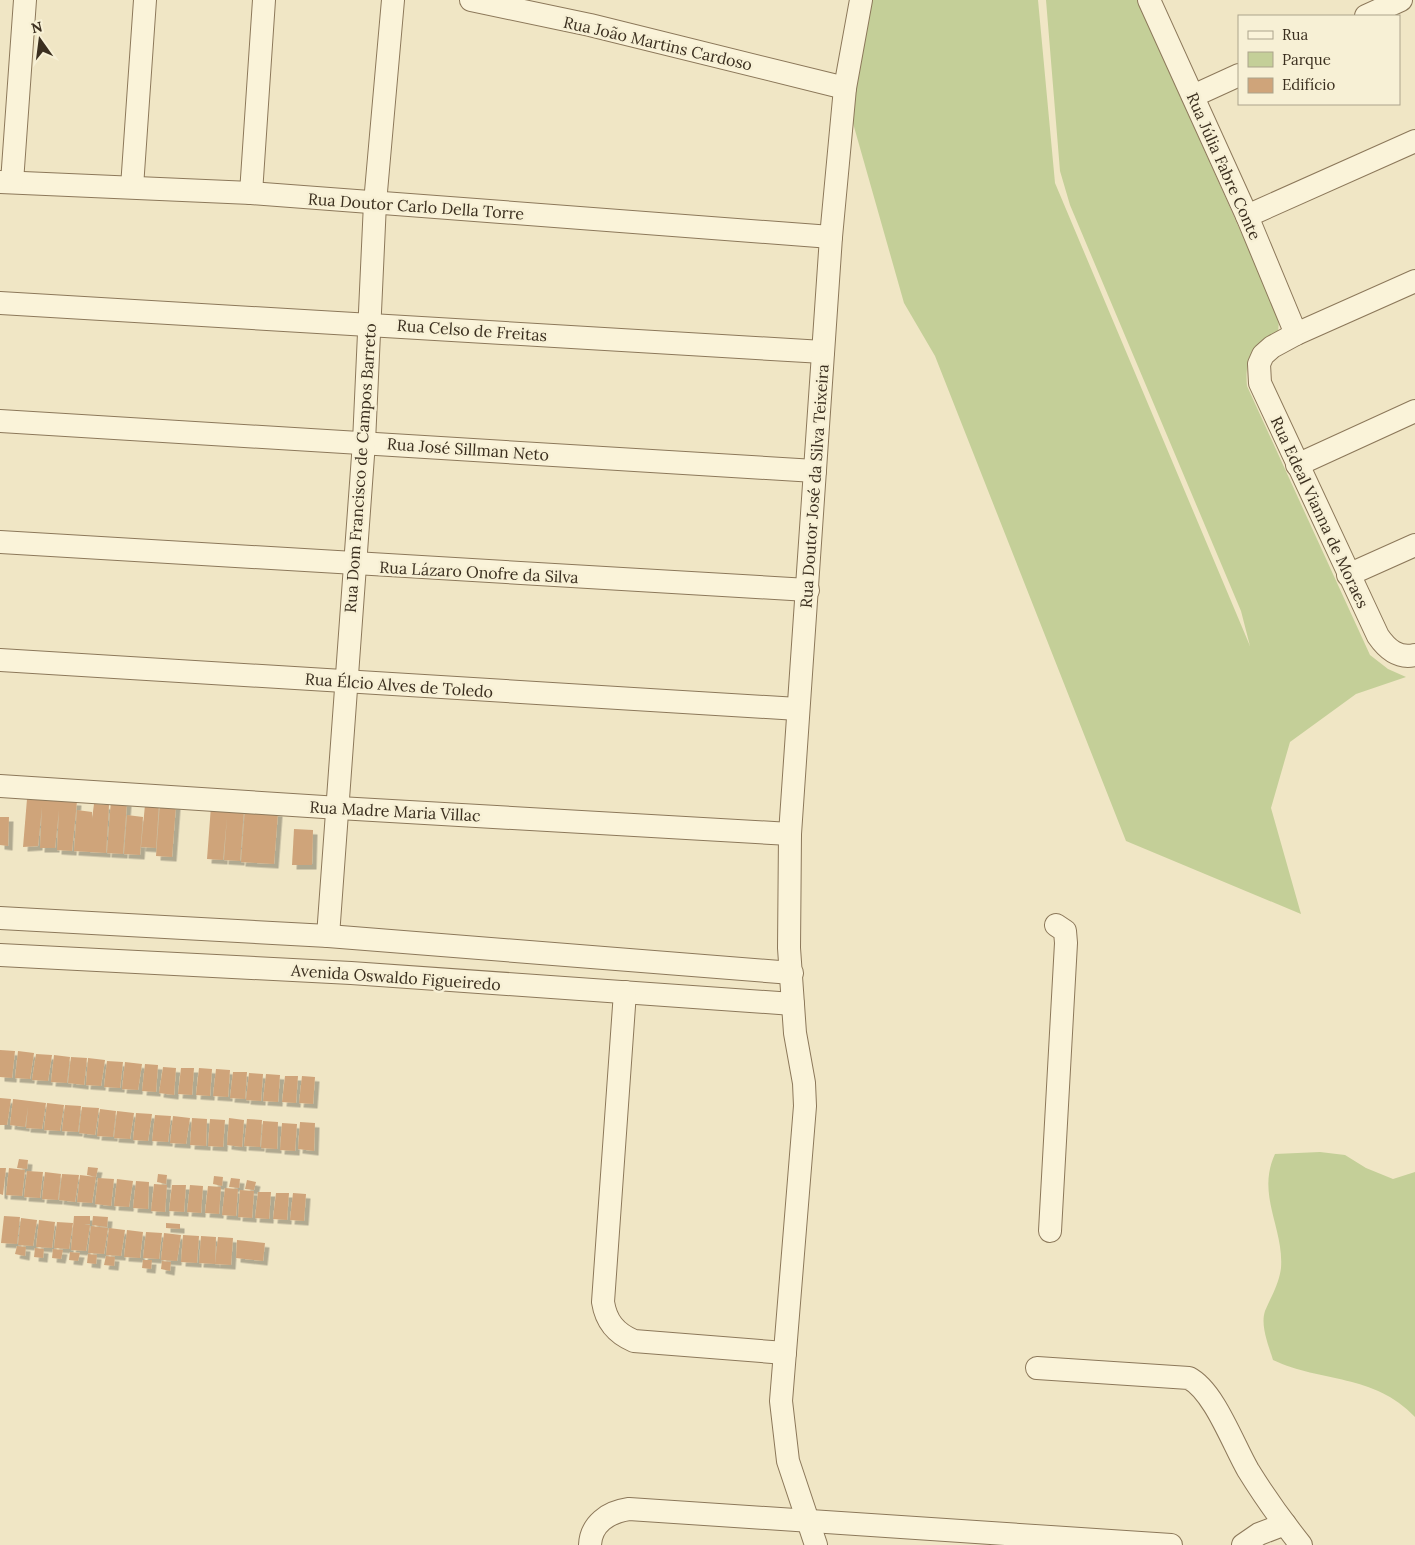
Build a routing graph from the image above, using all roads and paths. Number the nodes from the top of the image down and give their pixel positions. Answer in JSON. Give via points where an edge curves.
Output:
{"nodes":[{"id":1,"x":26,"y":0,"type":"edge"},
{"id":2,"x":145,"y":0,"type":"edge"},
{"id":3,"x":264,"y":0,"type":"edge"},
{"id":4,"x":393,"y":0,"type":"edge"},
{"id":5,"x":471,"y":0,"type":"edge"},
{"id":6,"x":861,"y":0,"type":"edge"},
{"id":7,"x":1149,"y":0,"type":"edge"},
{"id":8,"x":1401,"y":0,"type":"edge"},
{"id":9,"x":1368,"y":15,"type":"edge"},
{"id":10,"x":1238,"y":75,"type":"edge"},
{"id":11,"x":845,"y":88,"type":"junction"},
{"id":12,"x":1193,"y":96,"type":"junction"},
{"id":13,"x":1415,"y":141,"type":"edge"},
{"id":14,"x":6,"y":182,"type":"edge"},
{"id":15,"x":132,"y":187,"type":"junction"},
{"id":16,"x":251,"y":193,"type":"junction"},
{"id":17,"x":375,"y":203,"type":"junction"},
{"id":18,"x":1247,"y":216,"type":"junction"},
{"id":19,"x":831,"y":237,"type":"junction"},
{"id":20,"x":1415,"y":281,"type":"edge"},
{"id":21,"x":0,"y":303,"type":"edge"},
{"id":22,"x":369,"y":323,"type":"junction"},
{"id":23,"x":1296,"y":334,"type":"junction"},
{"id":24,"x":823,"y":352,"type":"junction"},
{"id":25,"x":1415,"y":411,"type":"edge"},
{"id":26,"x":0,"y":421,"type":"edge"},
{"id":27,"x":364,"y":442,"type":"junction"},
{"id":28,"x":1297,"y":465,"type":"junction"},
{"id":29,"x":815,"y":471,"type":"junction"},
{"id":30,"x":0,"y":542,"type":"edge"},
{"id":31,"x":1415,"y":545,"type":"edge"},
{"id":32,"x":354,"y":564,"type":"junction"},
{"id":33,"x":1348,"y":575,"type":"junction"},
{"id":34,"x":808,"y":590,"type":"junction"},
{"id":35,"x":1405,"y":654,"type":"edge"},
{"id":36,"x":0,"y":660,"type":"edge"},
{"id":37,"x":346,"y":682,"type":"junction"},
{"id":38,"x":798,"y":710,"type":"junction"},
{"id":39,"x":0,"y":786,"type":"edge"},
{"id":40,"x":339,"y":808,"type":"junction"},
{"id":41,"x":790,"y":834,"type":"junction"},
{"id":42,"x":0,"y":918,"type":"edge"},
{"id":43,"x":77,"y":923,"type":"junction"},
{"id":44,"x":1056,"y":925,"type":"dead end"},
{"id":45,"x":328,"y":936,"type":"junction"},
{"id":46,"x":378,"y":941,"type":"junction"},
{"id":47,"x":0,"y":955,"type":"edge"},
{"id":48,"x":570,"y":957,"type":"junction"},
{"id":49,"x":74,"y":959,"type":"junction"},
{"id":50,"x":792,"y":973,"type":"junction"},
{"id":51,"x":376,"y":975,"type":"junction"},
{"id":52,"x":567,"y":989,"type":"junction"},
{"id":53,"x":625,"y":992,"type":"junction"},
{"id":54,"x":793,"y":1004,"type":"junction"},
{"id":55,"x":1050,"y":1231,"type":"dead end"},
{"id":56,"x":785,"y":1353,"type":"junction"},
{"id":57,"x":1037,"y":1368,"type":"dead end"},
{"id":58,"x":808,"y":1521,"type":"junction"},
{"id":59,"x":1285,"y":1524,"type":"junction"},
{"id":60,"x":590,"y":1545,"type":"edge"},
{"id":61,"x":816,"y":1545,"type":"edge"},
{"id":62,"x":1171,"y":1545,"type":"edge"},
{"id":63,"x":1243,"y":1545,"type":"edge"},
{"id":64,"x":1301,"y":1545,"type":"edge"}],
"edges":[{"from":1,"to":14,"type":"street"},
{"from":2,"to":15,"type":"street"},
{"from":3,"to":16,"type":"street"},
{"from":4,"to":17,"type":"street","name":"Rua Dom Francisco de Campos Barreto"},
{"from":5,"to":11,"type":"street","name":"Rua João Martins Cardoso","via":[[590,25]]},
{"from":6,"to":11,"type":"street","name":"Rua Doutor José da Silva Teixeira"},
{"from":7,"to":12,"type":"street","name":"Rua Júlia Fabre Conte"},
{"from":8,"to":9,"type":"street"},
{"from":10,"to":12,"type":"street"},
{"from":11,"to":19,"type":"street","name":"Rua Doutor José da Silva Teixeira"},
{"from":12,"to":18,"type":"street","name":"Rua Júlia Fabre Conte"},
{"from":13,"to":18,"type":"street"},
{"from":14,"to":15,"type":"street","name":"Rua Doutor Carlo Della Torre"},
{"from":15,"to":16,"type":"street","name":"Rua Doutor Carlo Della Torre"},
{"from":16,"to":17,"type":"street","name":"Rua Doutor Carlo Della Torre"},
{"from":17,"to":19,"type":"street","name":"Rua Doutor Carlo Della Torre"},
{"from":17,"to":22,"type":"street","name":"Rua Dom Francisco de Campos Barreto"},
{"from":18,"to":23,"type":"street","name":"Rua Júlia Fabre Conte"},
{"from":19,"to":24,"type":"street","name":"Rua Doutor José da Silva Teixeira"},
{"from":20,"to":23,"type":"street"},
{"from":21,"to":22,"type":"street","name":"Rua Celso de Freitas"},
{"from":22,"to":24,"type":"street","name":"Rua Celso de Freitas"},
{"from":22,"to":27,"type":"street","name":"Rua Dom Francisco de Campos Barreto"},
{"from":23,"to":28,"type":"street","name":"Rua Edeal Vianna de Moraes","via":[[1272,347],[1259,364],[1260,383]]},
{"from":24,"to":29,"type":"street","name":"Rua Doutor José da Silva Teixeira"},
{"from":25,"to":28,"type":"street"},
{"from":26,"to":27,"type":"street","name":"Rua José Sillman Neto"},
{"from":27,"to":29,"type":"street","name":"Rua José Sillman Neto"},
{"from":27,"to":32,"type":"street","name":"Rua Dom Francisco de Campos Barreto"},
{"from":28,"to":33,"type":"street","name":"Rua Edeal Vianna de Moraes"},
{"from":29,"to":34,"type":"street","name":"Rua Doutor José da Silva Teixeira"},
{"from":30,"to":32,"type":"street","name":"Rua Lázaro Onofre da Silva"},
{"from":31,"to":33,"type":"street"},
{"from":32,"to":34,"type":"street","name":"Rua Lázaro Onofre da Silva"},
{"from":32,"to":37,"type":"street","name":"Rua Dom Francisco de Campos Barreto"},
{"from":33,"to":35,"type":"street","name":"Rua Edeal Vianna de Moraes","via":[[1378,636],[1386,647]]},
{"from":34,"to":38,"type":"street","name":"Rua Doutor José da Silva Teixeira"},
{"from":36,"to":37,"type":"street","name":"Rua Élcio Alves de Toledo"},
{"from":37,"to":38,"type":"street","name":"Rua Élcio Alves de Toledo"},
{"from":37,"to":40,"type":"street","name":"Rua Dom Francisco de Campos Barreto"},
{"from":38,"to":41,"type":"street","name":"Rua Doutor José da Silva Teixeira"},
{"from":39,"to":40,"type":"street","name":"Rua Madre Maria Villac"},
{"from":40,"to":41,"type":"street","name":"Rua Madre Maria Villac"},
{"from":40,"to":45,"type":"street","name":"Rua Dom Francisco de Campos Barreto"},
{"from":41,"to":50,"type":"street","name":"Rua Doutor José da Silva Teixeira","via":[[789,948]]},
{"from":42,"to":43,"type":"street","name":"Avenida Oswaldo Figueiredo"},
{"from":43,"to":45,"type":"street","name":"Avenida Oswaldo Figueiredo"},
{"from":43,"to":49,"type":"street"},
{"from":44,"to":55,"type":"street","via":[[1065,931],[1066,943]]},
{"from":45,"to":46,"type":"street","name":"Avenida Oswaldo Figueiredo"},
{"from":46,"to":48,"type":"street","name":"Avenida Oswaldo Figueiredo"},
{"from":46,"to":51,"type":"street"},
{"from":47,"to":49,"type":"street","name":"Avenida Oswaldo Figueiredo"},
{"from":48,"to":50,"type":"street","name":"Avenida Oswaldo Figueiredo"},
{"from":48,"to":52,"type":"street"},
{"from":49,"to":51,"type":"street","name":"Avenida Oswaldo Figueiredo"},
{"from":50,"to":54,"type":"street","name":"Rua Doutor José da Silva Teixeira"},
{"from":51,"to":52,"type":"street","name":"Avenida Oswaldo Figueiredo"},
{"from":52,"to":53,"type":"street","name":"Avenida Oswaldo Figueiredo"},
{"from":53,"to":54,"type":"street","name":"Avenida Oswaldo Figueiredo"},
{"from":53,"to":56,"type":"street","via":[[603,1302],[607,1317],[616,1331],[634,1341]]},
{"from":54,"to":56,"type":"street","name":"Rua Doutor José da Silva Teixeira","via":[[805,1106]]},
{"from":56,"to":58,"type":"street","name":"Rua Doutor José da Silva Teixeira","via":[[781,1401],[784,1441],[793,1481]]},
{"from":57,"to":59,"type":"street","via":[[1195,1381],[1209,1396],[1249,1471]]},
{"from":58,"to":60,"type":"street","via":[[628,1509],[601,1520],[591,1535]]},
{"from":58,"to":61,"type":"street","name":"Rua Doutor José da Silva Teixeira"},
{"from":58,"to":62,"type":"street"},
{"from":59,"to":63,"type":"street","via":[[1259,1534]]},
{"from":59,"to":64,"type":"street"}]}
